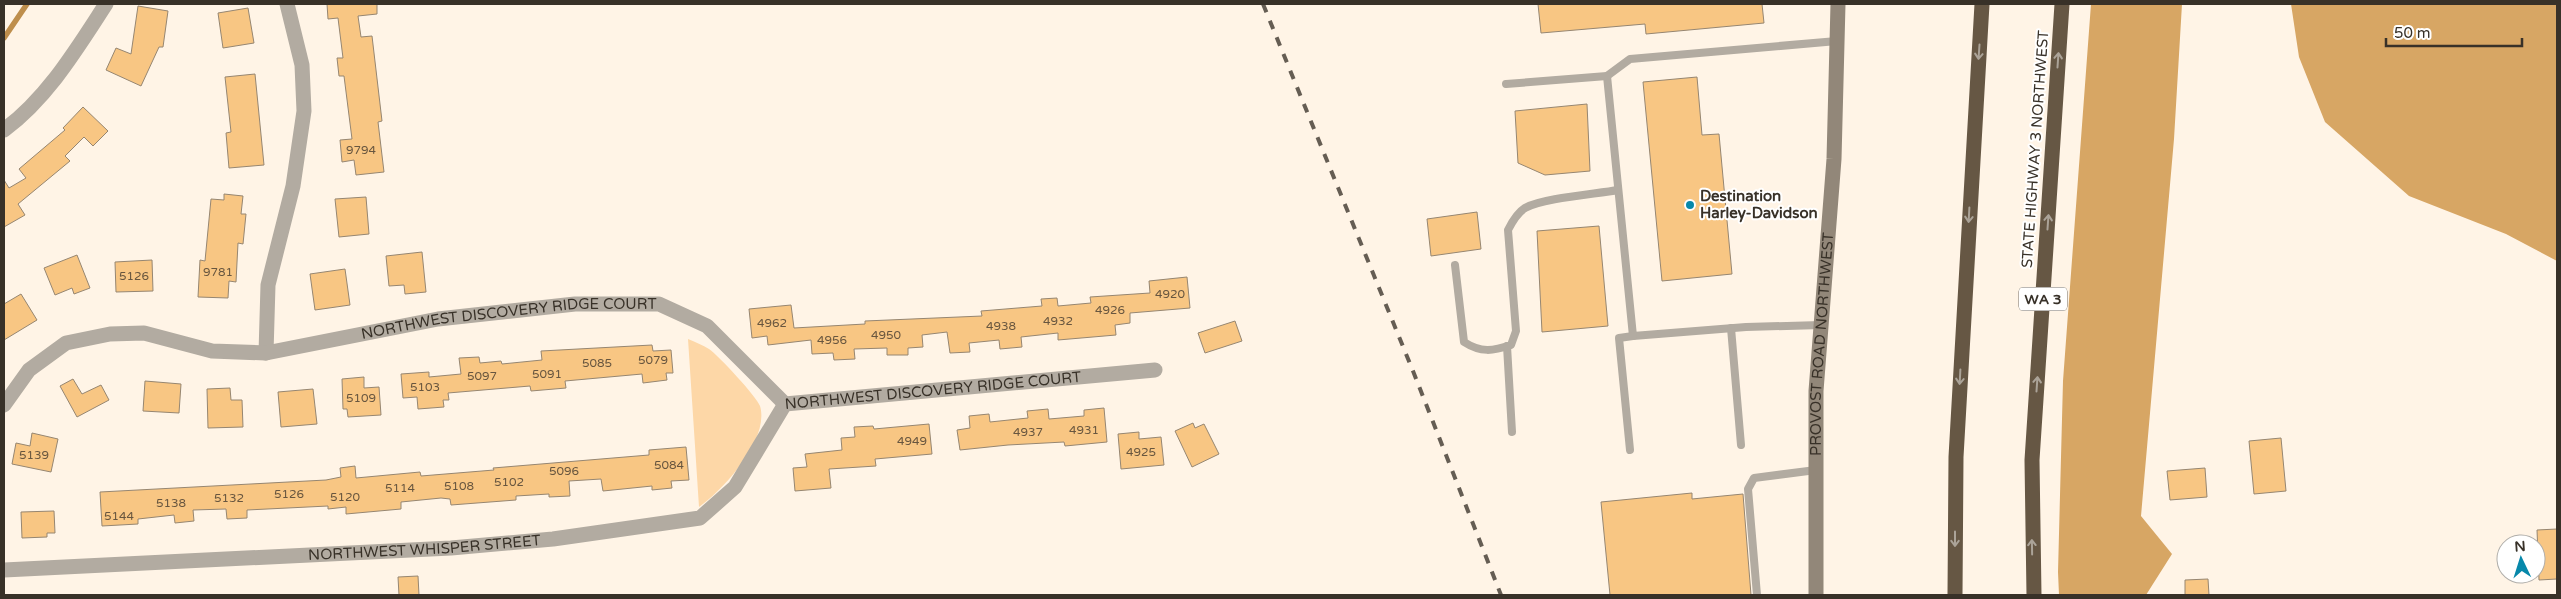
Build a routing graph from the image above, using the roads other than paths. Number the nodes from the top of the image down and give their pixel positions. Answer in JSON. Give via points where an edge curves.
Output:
{"nodes":[{"id":1,"x":106,"y":4,"type":"edge"},
{"id":2,"x":287,"y":4,"type":"edge"},
{"id":3,"x":1838,"y":4,"type":"edge"},
{"id":4,"x":1982,"y":4,"type":"edge"},
{"id":5,"x":2062,"y":4,"type":"edge"},
{"id":6,"x":1837,"y":41,"type":"junction"},
{"id":7,"x":1607,"y":76,"type":"junction"},
{"id":8,"x":1506,"y":84,"type":"dead end"},
{"id":9,"x":4,"y":130,"type":"edge"},
{"id":10,"x":1618,"y":190,"type":"junction"},
{"id":11,"x":1454,"y":265,"type":"dead end"},
{"id":12,"x":1821,"y":325,"type":"junction"},
{"id":13,"x":1731,"y":328,"type":"junction"},
{"id":14,"x":1633,"y":336,"type":"junction"},
{"id":15,"x":1507,"y":346,"type":"junction"},
{"id":16,"x":266,"y":353,"type":"junction"},
{"id":17,"x":1155,"y":370,"type":"dead end"},
{"id":18,"x":785,"y":404,"type":"junction"},
{"id":19,"x":4,"y":405,"type":"edge"},
{"id":20,"x":1512,"y":432,"type":"dead end"},
{"id":21,"x":1740,"y":445,"type":"dead end"},
{"id":22,"x":1630,"y":450,"type":"dead end"},
{"id":23,"x":1816,"y":470,"type":"junction"},
{"id":24,"x":4,"y":570,"type":"edge"},
{"id":25,"x":1757,"y":595,"type":"edge"},
{"id":26,"x":1816,"y":595,"type":"edge"},
{"id":27,"x":1955,"y":595,"type":"edge"},
{"id":28,"x":2034,"y":595,"type":"edge"}],
"edges":[{"from":1,"to":9,"type":"street","via":[[63,70],[24,116]]},
{"from":2,"to":16,"type":"street","via":[[302,65],[304,111],[293,186],[268,285]]},
{"from":3,"to":6,"type":"street","name":"PROVOST ROAD NORTHWEST"},
{"from":4,"to":27,"type":"highway","one_way":true,"via":[[1956,457]]},
{"from":28,"to":5,"type":"highway","name":"STATE HIGHWAY 3 NORTHWEST","number":"WA 3","one_way":true,"via":[[2032,460]]},
{"from":6,"to":7,"type":"lane","via":[[1630,59]]},
{"from":6,"to":12,"type":"street","name":"PROVOST ROAD NORTHWEST","via":[[1834,159]]},
{"from":7,"to":8,"type":"lane"},
{"from":7,"to":10,"type":"lane"},
{"from":10,"to":14,"type":"lane"},
{"from":10,"to":15,"type":"lane","via":[[1546,202],[1525,208],[1516,217],[1508,230],[1516,330],[1511,344]]},
{"from":11,"to":15,"type":"lane","via":[[1464,342],[1476,349],[1494,351]]},
{"from":12,"to":13,"type":"lane"},
{"from":12,"to":23,"type":"street","name":"PROVOST ROAD NORTHWEST","via":[[1816,391]]},
{"from":13,"to":14,"type":"lane"},
{"from":13,"to":21,"type":"lane"},
{"from":14,"to":22,"type":"lane","via":[[1619,338]]},
{"from":15,"to":20,"type":"lane"},
{"from":16,"to":18,"type":"street","name":"NORTHWEST DISCOVERY RIDGE COURT","via":[[438,319],[575,304],[659,304],[708,326]]},
{"from":16,"to":19,"type":"street","name":"NORTHWEST DISCOVERY RIDGE COURT","via":[[212,351],[144,333],[110,334],[66,343],[29,370]]},
{"from":17,"to":18,"type":"street","name":"NORTHWEST DISCOVERY RIDGE COURT"},
{"from":18,"to":24,"type":"street","name":"NORTHWEST WHISPER STREET","via":[[735,488],[700,518],[553,539],[450,548]]},
{"from":23,"to":25,"type":"lane","via":[[1754,478],[1748,490]]},
{"from":23,"to":26,"type":"street","name":"PROVOST ROAD NORTHWEST"}]}
